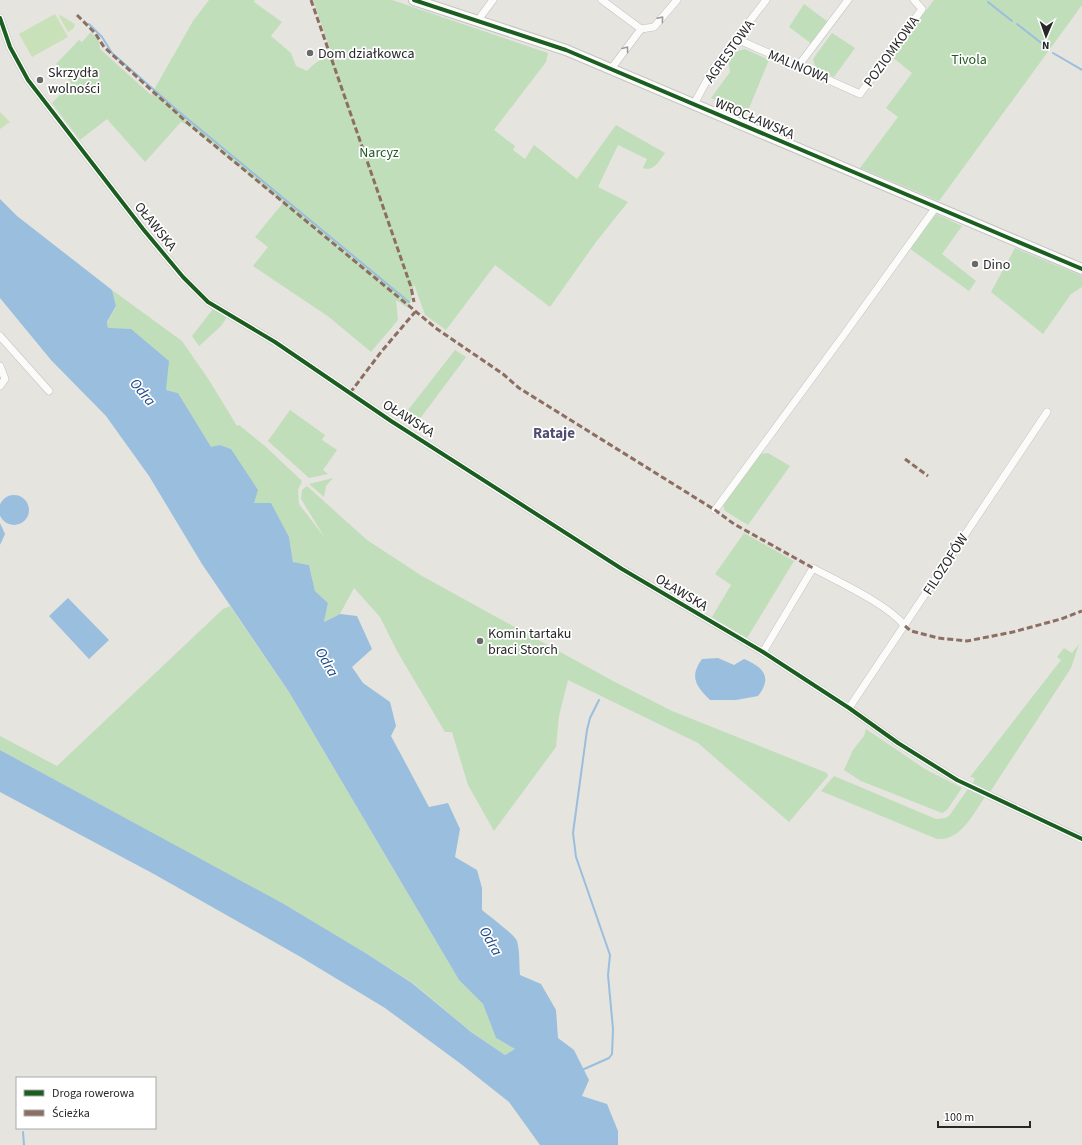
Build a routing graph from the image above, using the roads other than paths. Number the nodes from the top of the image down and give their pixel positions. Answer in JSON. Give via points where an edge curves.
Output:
{"nodes":[{"id":1,"x":414,"y":0,"type":"edge"},
{"id":2,"x":492,"y":0,"type":"edge"},
{"id":3,"x":602,"y":0,"type":"edge"},
{"id":4,"x":677,"y":0,"type":"edge"},
{"id":5,"x":766,"y":0,"type":"edge"},
{"id":6,"x":848,"y":0,"type":"edge"},
{"id":7,"x":914,"y":0,"type":"edge"},
{"id":8,"x":0,"y":18,"type":"edge"},
{"id":9,"x":480,"y":21,"type":"junction"},
{"id":10,"x":641,"y":29,"type":"junction"},
{"id":11,"x":737,"y":39,"type":"junction"},
{"id":12,"x":799,"y":65,"type":"junction"},
{"id":13,"x":611,"y":70,"type":"junction"},
{"id":14,"x":860,"y":94,"type":"joint"},
{"id":15,"x":694,"y":104,"type":"junction"},
{"id":16,"x":936,"y":207,"type":"junction"},
{"id":17,"x":1082,"y":268,"type":"edge"},
{"id":18,"x":0,"y":336,"type":"edge"},
{"id":19,"x":0,"y":366,"type":"edge"},
{"id":20,"x":0,"y":386,"type":"edge"},
{"id":21,"x":49,"y":391,"type":"dead end"},
{"id":22,"x":1047,"y":412,"type":"dead end"},
{"id":23,"x":715,"y":510,"type":"dead end"},
{"id":24,"x":905,"y":626,"type":"junction"},
{"id":25,"x":763,"y":652,"type":"junction"},
{"id":26,"x":849,"y":708,"type":"junction"},
{"id":27,"x":1082,"y":839,"type":"edge"}],
"edges":[{"from":1,"to":9,"type":"street","name":"WROCŁAWSKA"},
{"from":2,"to":9,"type":"street"},
{"from":3,"to":10,"type":"street"},
{"from":10,"to":4,"type":"street","one_way":true,"via":[[654,27]]},
{"from":5,"to":11,"type":"street","name":"AGRESTOWA"},
{"from":6,"to":12,"type":"street"},
{"from":7,"to":14,"type":"street","name":"POZIOMKOWA","via":[[922,9]]},
{"from":8,"to":25,"type":"street","name":"OŁAWSKA","via":[[10,47],[28,80],[144,229],[183,277],[208,302],[275,342],[622,569]]},
{"from":9,"to":13,"type":"street","name":"WROCŁAWSKA","via":[[566,50]]},
{"from":13,"to":10,"type":"street","one_way":true},
{"from":11,"to":12,"type":"street","name":"MALINOWA"},
{"from":11,"to":15,"type":"street","name":"AGRESTOWA","via":[[714,69]]},
{"from":12,"to":14,"type":"street","name":"MALINOWA"},
{"from":13,"to":15,"type":"street","name":"WROCŁAWSKA"},
{"from":15,"to":16,"type":"street","name":"WROCŁAWSKA"},
{"from":16,"to":17,"type":"street","name":"WROCŁAWSKA"},
{"from":16,"to":23,"type":"street"},
{"from":18,"to":21,"type":"street"},
{"from":19,"to":20,"type":"street","via":[[5,379]]},
{"from":22,"to":24,"type":"street","name":"FILOZOFÓW"},
{"from":24,"to":25,"type":"street","via":[[899,619],[862,594],[813,568]]},
{"from":24,"to":26,"type":"street","name":"FILOZOFÓW","via":[[886,650]]},
{"from":25,"to":26,"type":"street","name":"OŁAWSKA"},
{"from":26,"to":27,"type":"street","name":"OŁAWSKA","via":[[957,780]]}]}
